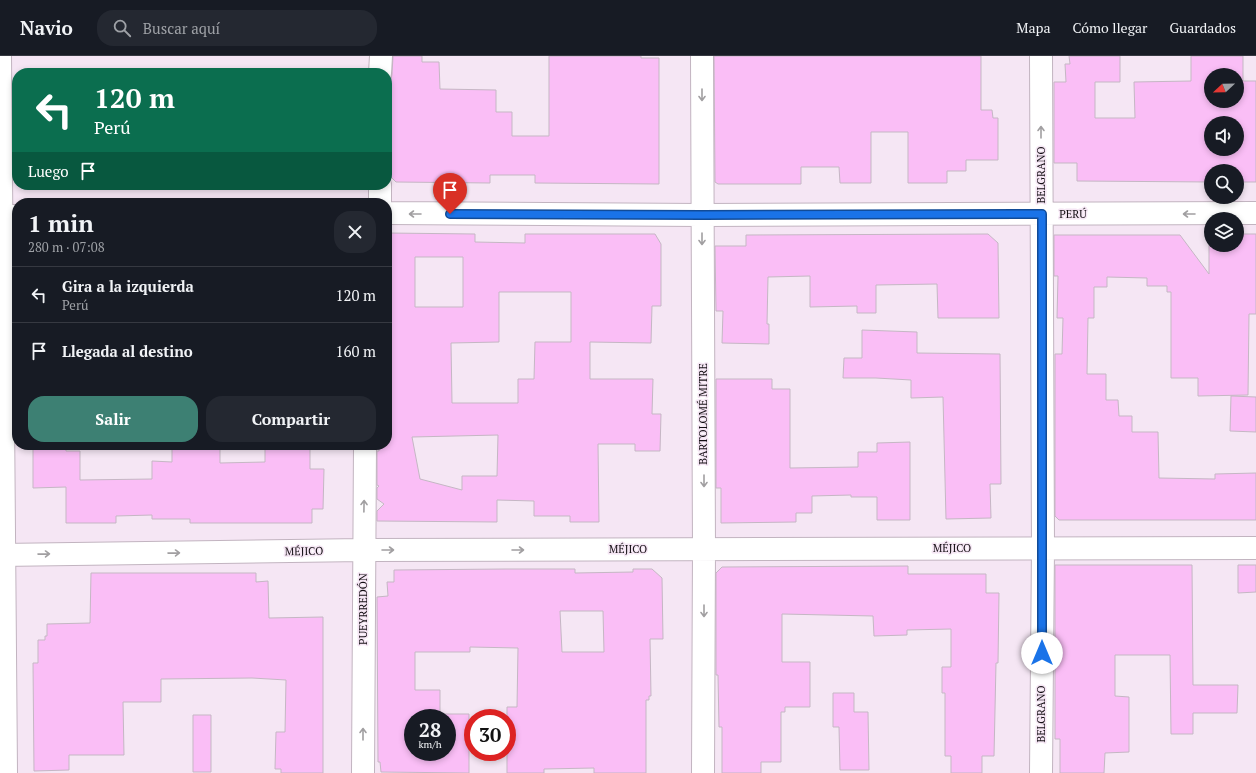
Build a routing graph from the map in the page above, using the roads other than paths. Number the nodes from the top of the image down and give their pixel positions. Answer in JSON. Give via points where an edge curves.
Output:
{"nodes":[{"id":1,"x":0,"y":56,"type":"edge"},
{"id":2,"x":380,"y":56,"type":"edge"},
{"id":3,"x":702,"y":56,"type":"edge"},
{"id":4,"x":1041,"y":56,"type":"edge"},
{"id":5,"x":380,"y":68,"type":"edge"},
{"id":6,"x":392,"y":213,"type":"edge"},
{"id":7,"x":1256,"y":213,"type":"edge"},
{"id":8,"x":1042,"y":214,"type":"junction"},
{"id":9,"x":702,"y":215,"type":"junction"},
{"id":10,"x":6,"y":216,"type":"edge"},
{"id":11,"x":365,"y":450,"type":"edge"},
{"id":12,"x":1043,"y":548,"type":"junction"},
{"id":13,"x":1256,"y":548,"type":"edge"},
{"id":14,"x":704,"y":549,"type":"junction"},
{"id":15,"x":363,"y":550,"type":"junction"},
{"id":16,"x":2,"y":555,"type":"edge"},
{"id":17,"x":6,"y":773,"type":"edge"},
{"id":18,"x":363,"y":773,"type":"edge"},
{"id":19,"x":703,"y":773,"type":"edge"},
{"id":20,"x":1041,"y":773,"type":"edge"}],
"edges":[{"from":1,"to":10,"type":"street"},
{"from":2,"to":5,"type":"street"},
{"from":3,"to":9,"type":"street","name":"BARTOLOMÉ MITRE","one_way":true},
{"from":8,"to":4,"type":"street","name":"BELGRANO","one_way":true},
{"from":9,"to":6,"type":"street","name":"PERÚ","one_way":true},
{"from":7,"to":8,"type":"street","name":"PERÚ","one_way":true},
{"from":8,"to":9,"type":"street","name":"PERÚ"},
{"from":8,"to":12,"type":"street","name":"BELGRANO"},
{"from":9,"to":14,"type":"street","name":"BARTOLOMÉ MITRE","one_way":true},
{"from":10,"to":16,"type":"street"},
{"from":15,"to":11,"type":"street","name":"PUEYRREDÓN","one_way":true},
{"from":12,"to":13,"type":"street","name":"MÉJICO"},
{"from":12,"to":14,"type":"street","name":"MÉJICO"},
{"from":12,"to":20,"type":"street","name":"BELGRANO"},
{"from":15,"to":14,"type":"street","name":"MÉJICO","one_way":true},
{"from":14,"to":19,"type":"street","name":"BARTOLOMÉ MITRE","one_way":true},
{"from":16,"to":15,"type":"street","name":"MÉJICO","one_way":true},
{"from":18,"to":15,"type":"street","name":"PUEYRREDÓN","one_way":true},
{"from":16,"to":17,"type":"street"}]}
